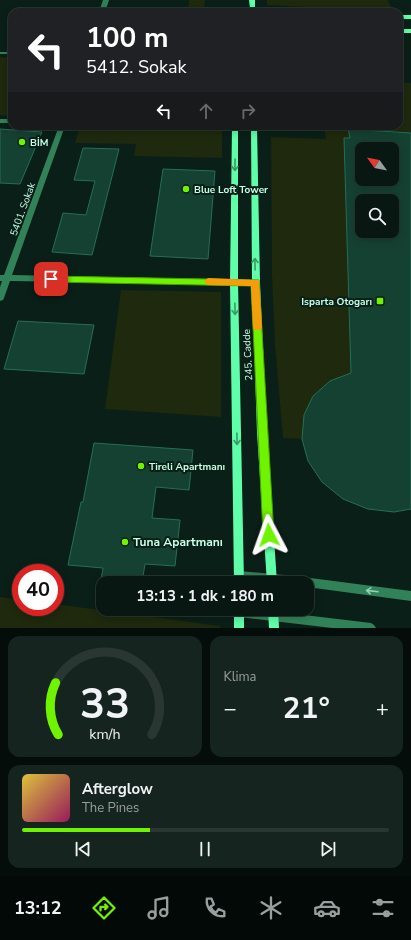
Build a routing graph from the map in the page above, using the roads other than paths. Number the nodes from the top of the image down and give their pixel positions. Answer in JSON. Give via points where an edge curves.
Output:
{"nodes":[{"id":1,"x":60,"y":130,"type":"edge"},
{"id":2,"x":235,"y":130,"type":"edge"},
{"id":3,"x":254,"y":130,"type":"edge"},
{"id":4,"x":4,"y":278,"type":"edge"},
{"id":5,"x":234,"y":282,"type":"junction"},
{"id":6,"x":256,"y":283,"type":"junction"},
{"id":7,"x":0,"y":298,"type":"edge"},
{"id":8,"x":239,"y":576,"type":"edge"},
{"id":9,"x":272,"y":576,"type":"edge"},
{"id":10,"x":314,"y":586,"type":"edge"},
{"id":11,"x":411,"y":596,"type":"edge"},
{"id":12,"x":239,"y":616,"type":"edge"},
{"id":13,"x":273,"y":616,"type":"edge"},
{"id":14,"x":288,"y":616,"type":"edge"},
{"id":15,"x":339,"y":626,"type":"edge"},
{"id":16,"x":239,"y":628,"type":"edge"},
{"id":17,"x":274,"y":628,"type":"edge"},
{"id":18,"x":370,"y":628,"type":"edge"}],
"edges":[{"from":1,"to":4,"type":"street","name":"5401. Sokak"},
{"from":2,"to":5,"type":"street","name":"245. Cadde","one_way":true},
{"from":6,"to":3,"type":"street","name":"245. Cadde","one_way":true},
{"from":4,"to":5,"type":"street"},
{"from":4,"to":7,"type":"street","name":"5401. Sokak"},
{"from":5,"to":6,"type":"street"},
{"from":5,"to":8,"type":"street","name":"245. Cadde","one_way":true},
{"from":6,"to":9,"type":"street","name":"245. Cadde","via":[[262,433]]},
{"from":11,"to":10,"type":"lane","one_way":true},
{"from":12,"to":16,"type":"street"},
{"from":13,"to":17,"type":"street"},
{"from":14,"to":15,"type":"lane"},
{"from":15,"to":18,"type":"lane"}]}
